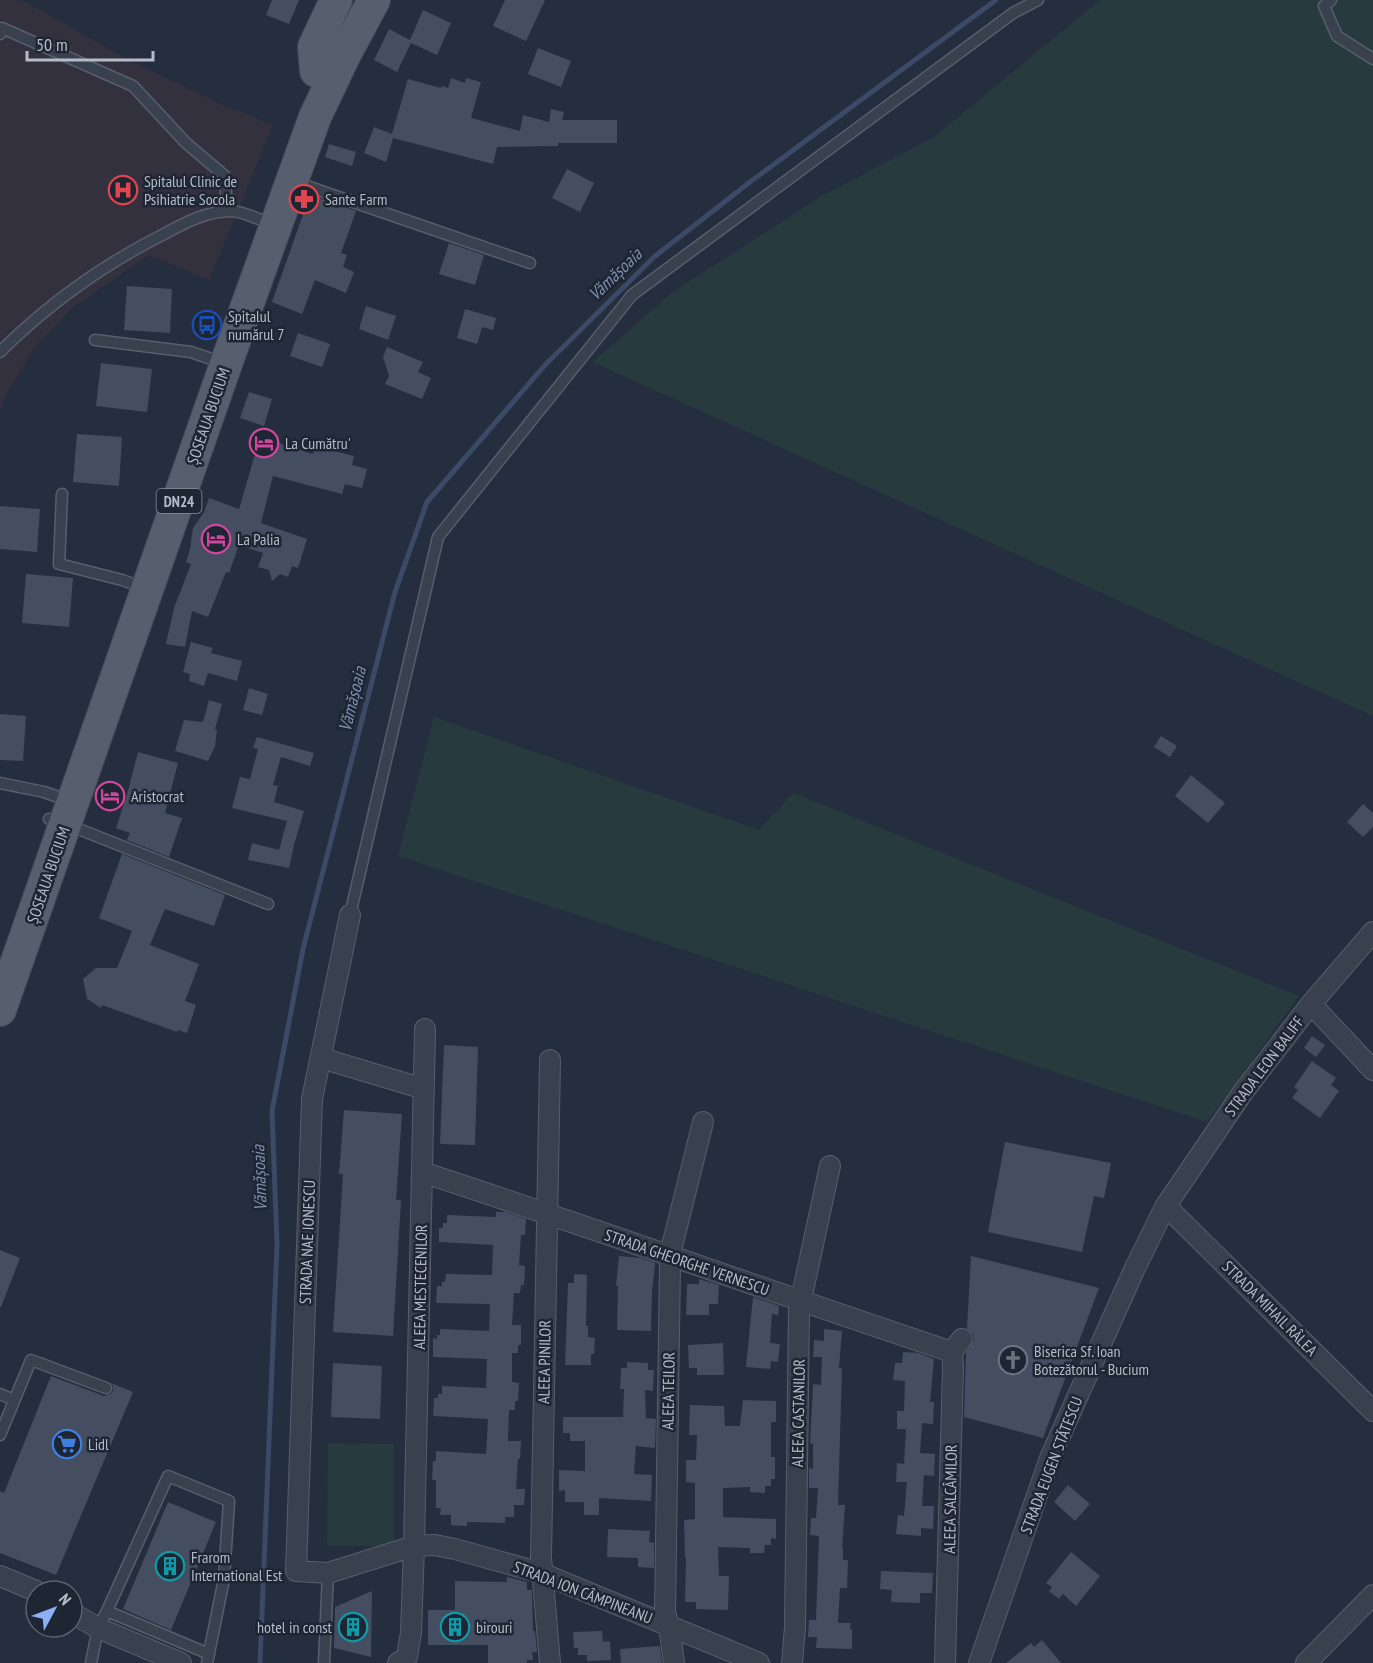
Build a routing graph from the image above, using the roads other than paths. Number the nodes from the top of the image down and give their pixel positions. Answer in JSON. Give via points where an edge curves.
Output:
{"nodes":[{"id":1,"x":336,"y":0,"type":"edge"},
{"id":2,"x":353,"y":0,"type":"edge"},
{"id":3,"x":374,"y":0,"type":"edge"},
{"id":4,"x":1038,"y":0,"type":"edge"},
{"id":5,"x":1331,"y":0,"type":"edge"},
{"id":6,"x":0,"y":34,"type":"edge"},
{"id":7,"x":1373,"y":59,"type":"edge"},
{"id":8,"x":316,"y":71,"type":"junction"},
{"id":9,"x":292,"y":181,"type":"junction"},
{"id":10,"x":227,"y":211,"type":"junction"},
{"id":11,"x":267,"y":222,"type":"junction"},
{"id":12,"x":530,"y":263,"type":"dead end"},
{"id":13,"x":95,"y":339,"type":"dead end"},
{"id":14,"x":0,"y":352,"type":"edge"},
{"id":15,"x":218,"y":362,"type":"junction"},
{"id":16,"x":62,"y":494,"type":"dead end"},
{"id":17,"x":140,"y":587,"type":"junction"},
{"id":18,"x":0,"y":783,"type":"edge"},
{"id":19,"x":61,"y":810,"type":"junction"},
{"id":20,"x":268,"y":904,"type":"dead end"},
{"id":21,"x":350,"y":915,"type":"joint"},
{"id":22,"x":1373,"y":932,"type":"edge"},
{"id":23,"x":10,"y":956,"type":"edge"},
{"id":24,"x":1311,"y":1004,"type":"junction"},
{"id":25,"x":0,"y":1010,"type":"edge"},
{"id":26,"x":425,"y":1029,"type":"dead end"},
{"id":27,"x":321,"y":1058,"type":"junction"},
{"id":28,"x":550,"y":1060,"type":"dead end"},
{"id":29,"x":1373,"y":1070,"type":"edge"},
{"id":30,"x":424,"y":1089,"type":"junction"},
{"id":31,"x":702,"y":1122,"type":"dead end"},
{"id":32,"x":830,"y":1166,"type":"dead end"},
{"id":33,"x":422,"y":1174,"type":"junction"},
{"id":34,"x":1165,"y":1207,"type":"junction"},
{"id":35,"x":547,"y":1213,"type":"junction"},
{"id":36,"x":671,"y":1256,"type":"junction"},
{"id":37,"x":799,"y":1301,"type":"junction"},
{"id":38,"x":957,"y":1345,"type":"joint"},
{"id":39,"x":106,"y":1388,"type":"dead end"},
{"id":40,"x":0,"y":1394,"type":"edge"},
{"id":41,"x":15,"y":1400,"type":"junction"},
{"id":42,"x":1373,"y":1411,"type":"edge"},
{"id":43,"x":0,"y":1435,"type":"edge"},
{"id":44,"x":414,"y":1546,"type":"junction"},
{"id":45,"x":541,"y":1573,"type":"junction"},
{"id":46,"x":328,"y":1574,"type":"junction"},
{"id":47,"x":0,"y":1576,"type":"edge"},
{"id":48,"x":24,"y":1587,"type":"edge"},
{"id":49,"x":1373,"y":1595,"type":"edge"},
{"id":50,"x":84,"y":1616,"type":"edge"},
{"id":51,"x":103,"y":1620,"type":"junction"},
{"id":52,"x":669,"y":1625,"type":"junction"},
{"id":53,"x":208,"y":1659,"type":"edge"},
{"id":54,"x":91,"y":1663,"type":"edge"},
{"id":55,"x":181,"y":1663,"type":"edge"},
{"id":56,"x":324,"y":1663,"type":"edge"},
{"id":57,"x":398,"y":1663,"type":"edge"},
{"id":58,"x":550,"y":1663,"type":"edge"},
{"id":59,"x":674,"y":1663,"type":"edge"},
{"id":60,"x":759,"y":1663,"type":"edge"},
{"id":61,"x":792,"y":1663,"type":"edge"},
{"id":62,"x":945,"y":1663,"type":"edge"},
{"id":63,"x":979,"y":1663,"type":"edge"},
{"id":64,"x":1306,"y":1663,"type":"edge"}],
"edges":[{"from":1,"to":8,"type":"main road","via":[[314,47]]},
{"from":2,"to":8,"type":"main road","name":"ȘOSEAUA BUCIUM","number":"DN24"},
{"from":3,"to":9,"type":"main road","name":"ȘOSEAUA BUCIUM","number":"DN24","via":[[315,117]]},
{"from":4,"to":21,"type":"lane","via":[[1013,13],[632,295],[438,537]]},
{"from":5,"to":7,"type":"lane","via":[[1324,6],[1337,36]]},
{"from":6,"to":10,"type":"lane","via":[[2,28],[133,86],[186,143],[225,176]]},
{"from":8,"to":11,"type":"main road","name":"ȘOSEAUA BUCIUM","number":"DN24","via":[[290,133]]},
{"from":9,"to":11,"type":"main road","name":"ȘOSEAUA BUCIUM","number":"DN24"},
{"from":9,"to":12,"type":"lane"},
{"from":10,"to":11,"type":"lane"},
{"from":10,"to":14,"type":"lane","via":[[184,224],[131,250],[77,286]]},
{"from":11,"to":15,"type":"main road","name":"ȘOSEAUA BUCIUM","number":"DN24"},
{"from":13,"to":15,"type":"lane","via":[[191,352]]},
{"from":15,"to":17,"type":"main road","name":"ȘOSEAUA BUCIUM","number":"DN24"},
{"from":16,"to":17,"type":"lane","via":[[59,564]]},
{"from":17,"to":19,"type":"main road","name":"ȘOSEAUA BUCIUM","number":"DN24"},
{"from":18,"to":19,"type":"lane","via":[[44,792]]},
{"from":19,"to":20,"type":"lane"},
{"from":19,"to":23,"type":"main road","name":"ȘOSEAUA BUCIUM","number":"DN24"},
{"from":21,"to":27,"type":"street","name":"STRADA NAE IONESCU"},
{"from":22,"to":24,"type":"street","name":"STRADA LEON BALIFF"},
{"from":23,"to":25,"type":"main road","name":"ȘOSEAUA BUCIUM","number":"DN24"},
{"from":24,"to":29,"type":"street"},
{"from":24,"to":34,"type":"street","name":"STRADA LEON BALIFF","via":[[1243,1092]]},
{"from":26,"to":30,"type":"street","name":"ALEEA MESTECENILOR"},
{"from":27,"to":30,"type":"street"},
{"from":27,"to":46,"type":"street","name":"STRADA NAE IONESCU","via":[[312,1099],[296,1571]]},
{"from":28,"to":35,"type":"street","name":"ALEEA PINILOR"},
{"from":30,"to":33,"type":"street","name":"ALEEA MESTECENILOR"},
{"from":31,"to":36,"type":"street","name":"ALEEA TEILOR"},
{"from":32,"to":37,"type":"street","name":"ALEEA CASTANILOR"},
{"from":33,"to":35,"type":"street","name":"STRADA GHEORGHE VERNESCU"},
{"from":33,"to":44,"type":"street","name":"ALEEA MESTECENILOR"},
{"from":34,"to":42,"type":"street","name":"STRADA MIHAIL RÂLEA"},
{"from":34,"to":63,"type":"street","name":"STRADA EUGEN STĂTESCU","via":[[1050,1458]]},
{"from":35,"to":36,"type":"street","name":"STRADA GHEORGHE VERNESCU"},
{"from":35,"to":45,"type":"street","name":"ALEEA PINILOR"},
{"from":36,"to":37,"type":"street","name":"STRADA GHEORGHE VERNESCU"},
{"from":36,"to":52,"type":"street","name":"ALEEA TEILOR","via":[[665,1613]]},
{"from":37,"to":38,"type":"street","name":"STRADA GHEORGHE VERNESCU"},
{"from":37,"to":61,"type":"street","name":"ALEEA CASTANILOR"},
{"from":38,"to":62,"type":"street","name":"ALEEA SALCÂMILOR"},
{"from":39,"to":41,"type":"lane","via":[[31,1360]]},
{"from":40,"to":41,"type":"lane"},
{"from":41,"to":43,"type":"lane"},
{"from":44,"to":45,"type":"street","name":"STRADA ION CÂMPINEANU","via":[[455,1549]]},
{"from":44,"to":46,"type":"street","name":"STRADA ION CÂMPINEANU"},
{"from":44,"to":57,"type":"street","via":[[411,1633],[407,1657]]},
{"from":45,"to":52,"type":"street","name":"STRADA ION CÂMPINEANU"},
{"from":45,"to":58,"type":"street","name":"ALEEA PINILOR"},
{"from":46,"to":56,"type":"lane"},
{"from":47,"to":48,"type":"street"},
{"from":49,"to":64,"type":"street"},
{"from":50,"to":51,"type":"street"},
{"from":51,"to":53,"type":"lane"},
{"from":51,"to":53,"type":"lane","via":[[168,1476],[228,1502],[224,1579]]},
{"from":51,"to":54,"type":"lane"},
{"from":51,"to":55,"type":"street"},
{"from":52,"to":59,"type":"street","name":"ALEEA TEILOR"},
{"from":52,"to":60,"type":"street","name":"STRADA ION CÂMPINEANU"}]}
